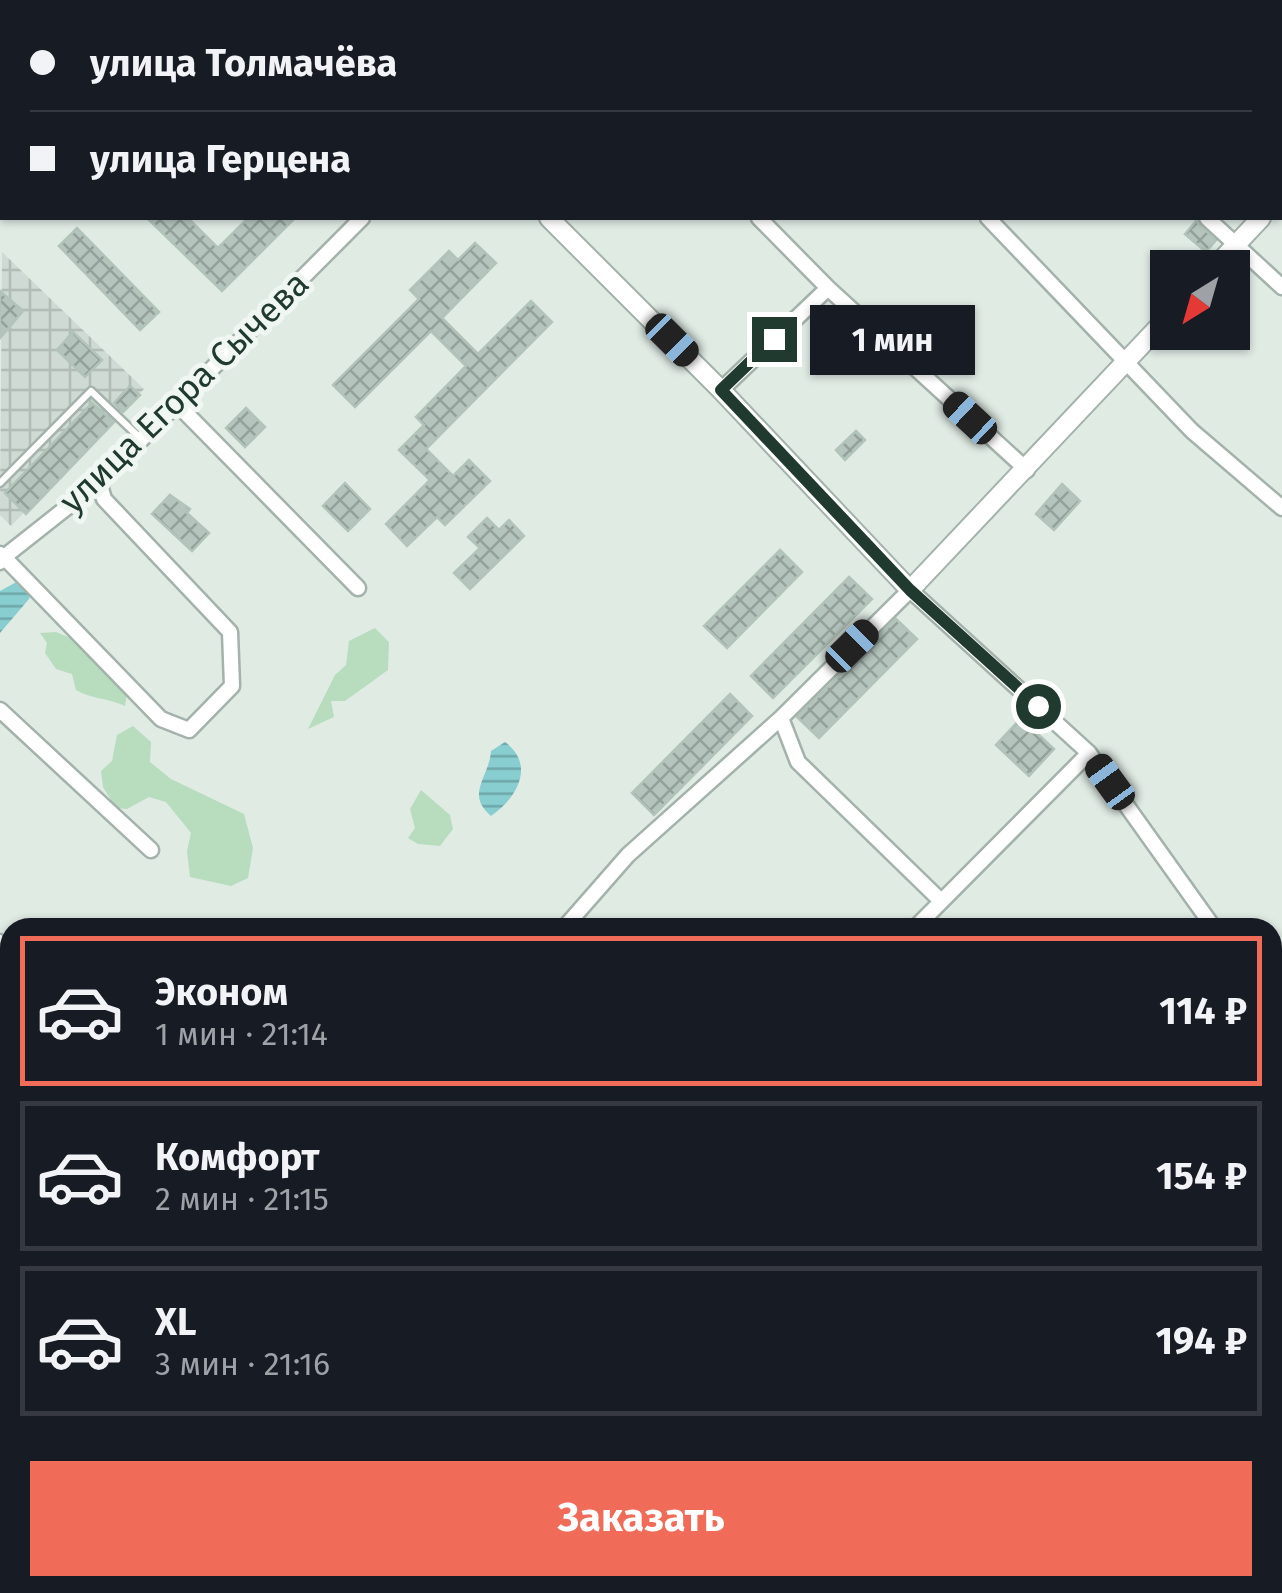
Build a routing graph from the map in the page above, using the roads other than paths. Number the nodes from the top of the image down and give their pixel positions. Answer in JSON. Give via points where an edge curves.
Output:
{"nodes":[{"id":1,"x":360,"y":220,"type":"edge"},
{"id":2,"x":551,"y":220,"type":"edge"},
{"id":3,"x":761,"y":220,"type":"edge"},
{"id":4,"x":990,"y":220,"type":"edge"},
{"id":5,"x":1208,"y":220,"type":"edge"},
{"id":6,"x":1258,"y":220,"type":"edge"},
{"id":7,"x":1236,"y":245,"type":"junction"},
{"id":8,"x":1231,"y":250,"type":"edge"},
{"id":9,"x":1282,"y":287,"type":"edge"},
{"id":10,"x":828,"y":288,"type":"junction"},
{"id":11,"x":1150,"y":336,"type":"edge"},
{"id":12,"x":1125,"y":362,"type":"junction"},
{"id":13,"x":721,"y":390,"type":"junction"},
{"id":14,"x":176,"y":402,"type":"junction"},
{"id":15,"x":140,"y":438,"type":"junction"},
{"id":16,"x":1027,"y":470,"type":"junction"},
{"id":17,"x":0,"y":482,"type":"edge"},
{"id":18,"x":100,"y":482,"type":"junction"},
{"id":19,"x":1282,"y":508,"type":"edge"},
{"id":20,"x":1,"y":558,"type":"edge"},
{"id":21,"x":358,"y":588,"type":"dead end"},
{"id":22,"x":910,"y":590,"type":"junction"},
{"id":23,"x":0,"y":710,"type":"edge"},
{"id":24,"x":781,"y":718,"type":"junction"},
{"id":25,"x":1089,"y":753,"type":"junction"},
{"id":26,"x":152,"y":850,"type":"dead end"},
{"id":27,"x":940,"y":900,"type":"junction"},
{"id":28,"x":573,"y":918,"type":"edge"},
{"id":29,"x":924,"y":918,"type":"edge"},
{"id":30,"x":1207,"y":918,"type":"edge"}],
"edges":[{"from":1,"to":14,"type":"street","name":"улица Егора Сычева"},
{"from":2,"to":13,"type":"street"},
{"from":3,"to":10,"type":"street"},
{"from":4,"to":12,"type":"street"},
{"from":5,"to":7,"type":"street"},
{"from":6,"to":7,"type":"street"},
{"from":7,"to":8,"type":"street"},
{"from":7,"to":9,"type":"street"},
{"from":10,"to":13,"type":"street"},
{"from":10,"to":16,"type":"street"},
{"from":11,"to":12,"type":"street"},
{"from":12,"to":16,"type":"street"},
{"from":12,"to":19,"type":"street"},
{"from":13,"to":22,"type":"street"},
{"from":14,"to":15,"type":"street","name":"улица Егора Сычева"},
{"from":14,"to":21,"type":"street"},
{"from":15,"to":17,"type":"lane","via":[[91,391]]},
{"from":15,"to":18,"type":"street","name":"улица Егора Сычева"},
{"from":16,"to":22,"type":"street"},
{"from":18,"to":20,"type":"street","name":"улица Егора Сычева"},
{"from":18,"to":20,"type":"street","via":[[104,499],[230,632],[232,686],[189,730],[161,720]]},
{"from":22,"to":24,"type":"street"},
{"from":22,"to":25,"type":"street"},
{"from":23,"to":26,"type":"street"},
{"from":24,"to":27,"type":"street","via":[[798,762]]},
{"from":24,"to":28,"type":"street","via":[[628,855]]},
{"from":25,"to":27,"type":"street"},
{"from":25,"to":30,"type":"street"},
{"from":27,"to":29,"type":"street"}]}
